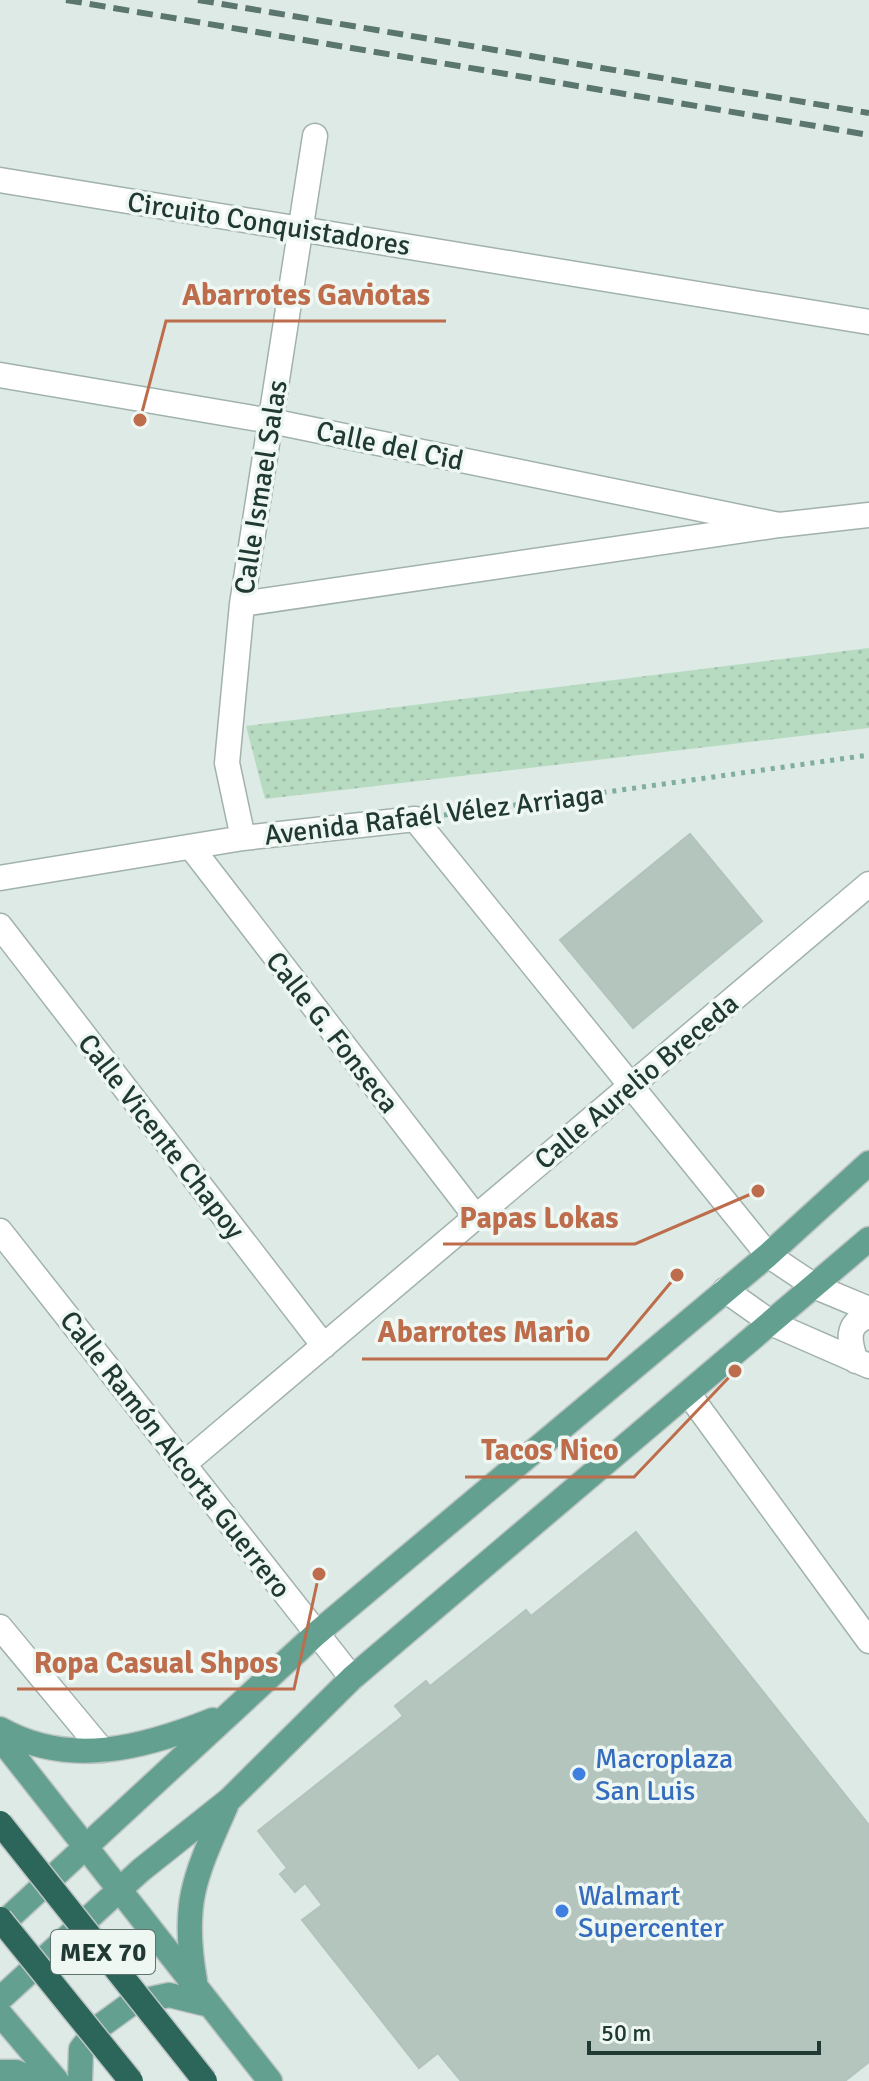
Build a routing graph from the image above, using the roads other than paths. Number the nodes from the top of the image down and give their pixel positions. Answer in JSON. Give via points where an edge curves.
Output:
{"nodes":[{"id":1,"x":315,"y":136,"type":"dead end"},
{"id":2,"x":0,"y":180,"type":"edge"},
{"id":3,"x":301,"y":227,"type":"junction"},
{"id":4,"x":869,"y":322,"type":"edge"},
{"id":5,"x":0,"y":375,"type":"edge"},
{"id":6,"x":271,"y":421,"type":"junction"},
{"id":7,"x":869,"y":515,"type":"edge"},
{"id":8,"x":779,"y":525,"type":"junction"},
{"id":9,"x":242,"y":604,"type":"junction"},
{"id":10,"x":242,"y":832,"type":"junction"},
{"id":11,"x":191,"y":847,"type":"junction"},
{"id":12,"x":0,"y":878,"type":"edge"},
{"id":13,"x":869,"y":884,"type":"edge"},
{"id":14,"x":0,"y":926,"type":"edge"},
{"id":15,"x":629,"y":1087,"type":"junction"},
{"id":16,"x":869,"y":1163,"type":"edge"},
{"id":17,"x":476,"y":1217,"type":"junction"},
{"id":18,"x":0,"y":1231,"type":"edge"},
{"id":19,"x":869,"y":1239,"type":"edge"},
{"id":20,"x":768,"y":1255,"type":"junction"},
{"id":21,"x":816,"y":1287,"type":"junction"},
{"id":22,"x":725,"y":1290,"type":"junction"},
{"id":23,"x":869,"y":1309,"type":"edge"},
{"id":24,"x":869,"y":1316,"type":"edge"},
{"id":25,"x":773,"y":1324,"type":"junction"},
{"id":26,"x":324,"y":1346,"type":"junction"},
{"id":27,"x":862,"y":1364,"type":"edge"},
{"id":28,"x":688,"y":1393,"type":"junction"},
{"id":29,"x":184,"y":1464,"type":"junction"},
{"id":30,"x":0,"y":1627,"type":"edge"},
{"id":31,"x":317,"y":1633,"type":"junction"},
{"id":32,"x":869,"y":1641,"type":"edge"},
{"id":33,"x":352,"y":1678,"type":"junction"},
{"id":34,"x":226,"y":1714,"type":"junction"},
{"id":35,"x":0,"y":1729,"type":"edge"},
{"id":36,"x":0,"y":1738,"type":"edge"},
{"id":37,"x":102,"y":1750,"type":"junction"},
{"id":38,"x":229,"y":1800,"type":"junction"},
{"id":39,"x":0,"y":1823,"type":"edge"},
{"id":40,"x":86,"y":1846,"type":"junction"},
{"id":41,"x":120,"y":1889,"type":"junction"},
{"id":42,"x":0,"y":1919,"type":"edge"},
{"id":43,"x":0,"y":1926,"type":"edge"},
{"id":44,"x":203,"y":1996,"type":"junction"},
{"id":45,"x":0,"y":1999,"type":"edge"},
{"id":46,"x":0,"y":2014,"type":"edge"},
{"id":47,"x":0,"y":2072,"type":"edge"},
{"id":48,"x":36,"y":2081,"type":"edge"},
{"id":49,"x":57,"y":2081,"type":"edge"},
{"id":50,"x":80,"y":2081,"type":"edge"},
{"id":51,"x":131,"y":2081,"type":"edge"},
{"id":52,"x":205,"y":2081,"type":"edge"},
{"id":53,"x":270,"y":2081,"type":"edge"}],
"edges":[{"from":1,"to":3,"type":"street","name":"Calle Ismael Salas"},
{"from":2,"to":3,"type":"street","name":"Circuito Conquistadores"},
{"from":3,"to":4,"type":"street","name":"Circuito Conquistadores"},
{"from":3,"to":6,"type":"street","name":"Calle Ismael Salas"},
{"from":5,"to":6,"type":"street","name":"Calle del Cid"},
{"from":6,"to":8,"type":"street","name":"Calle del Cid"},
{"from":6,"to":9,"type":"street","name":"Calle Ismael Salas"},
{"from":7,"to":8,"type":"street"},
{"from":8,"to":9,"type":"street"},
{"from":9,"to":10,"type":"street","name":"Calle Ismael Salas","via":[[227,763]]},
{"from":10,"to":11,"type":"street","name":"Avenida Rafaél Vélez Arriaga"},
{"from":10,"to":15,"type":"street","name":"Avenida Rafaél Vélez Arriaga","via":[[415,819]]},
{"from":11,"to":12,"type":"street","name":"Avenida Rafaél Vélez Arriaga"},
{"from":11,"to":17,"type":"street","name":"Calle G. Fonseca"},
{"from":13,"to":15,"type":"street","name":"Calle Aurelio Breceda"},
{"from":14,"to":26,"type":"street","name":"Calle Vicente Chapoy"},
{"from":15,"to":17,"type":"street","name":"Calle Aurelio Breceda"},
{"from":15,"to":20,"type":"street"},
{"from":16,"to":20,"type":"main road"},
{"from":17,"to":26,"type":"street","name":"Calle Aurelio Breceda"},
{"from":18,"to":29,"type":"street","name":"Calle Ramón Alcorta Guerrero"},
{"from":19,"to":21,"type":"main road"},
{"from":20,"to":21,"type":"street"},
{"from":20,"to":22,"type":"main road"},
{"from":21,"to":23,"type":"street"},
{"from":21,"to":25,"type":"main road"},
{"from":22,"to":25,"type":"street"},
{"from":22,"to":31,"type":"main road"},
{"from":24,"to":27,"type":"street","via":[[850,1331],[849,1341]]},
{"from":25,"to":27,"type":"street"},
{"from":25,"to":28,"type":"main road"},
{"from":26,"to":29,"type":"street","name":"Calle Aurelio Breceda"},
{"from":28,"to":32,"type":"street"},
{"from":28,"to":33,"type":"main road"},
{"from":29,"to":31,"type":"street","name":"Calle Ramón Alcorta Guerrero"},
{"from":30,"to":37,"type":"street"},
{"from":31,"to":33,"type":"street","name":"Calle Ramón Alcorta Guerrero"},
{"from":31,"to":34,"type":"main road"},
{"from":33,"to":38,"type":"main road"},
{"from":34,"to":37,"type":"main road","via":[[158,1742]]},
{"from":34,"to":40,"type":"main road"},
{"from":35,"to":37,"type":"main road","via":[[29,1745]]},
{"from":36,"to":40,"type":"main road"},
{"from":38,"to":41,"type":"main road"},
{"from":38,"to":44,"type":"main road","via":[[193,1887],[187,1925]]},
{"from":39,"to":52,"type":"highway","number":"MEX 70","bridge":true},
{"from":40,"to":41,"type":"main road"},
{"from":40,"to":43,"type":"main road"},
{"from":41,"to":44,"type":"main road"},
{"from":41,"to":45,"type":"main road"},
{"from":42,"to":51,"type":"highway","number":"MEX 70","bridge":true},
{"from":44,"to":50,"type":"main road","via":[[169,1995],[132,2003],[99,2027],[81,2049]]},
{"from":44,"to":53,"type":"main road"},
{"from":46,"to":49,"type":"main road"},
{"from":47,"to":48,"type":"main road"}]}
